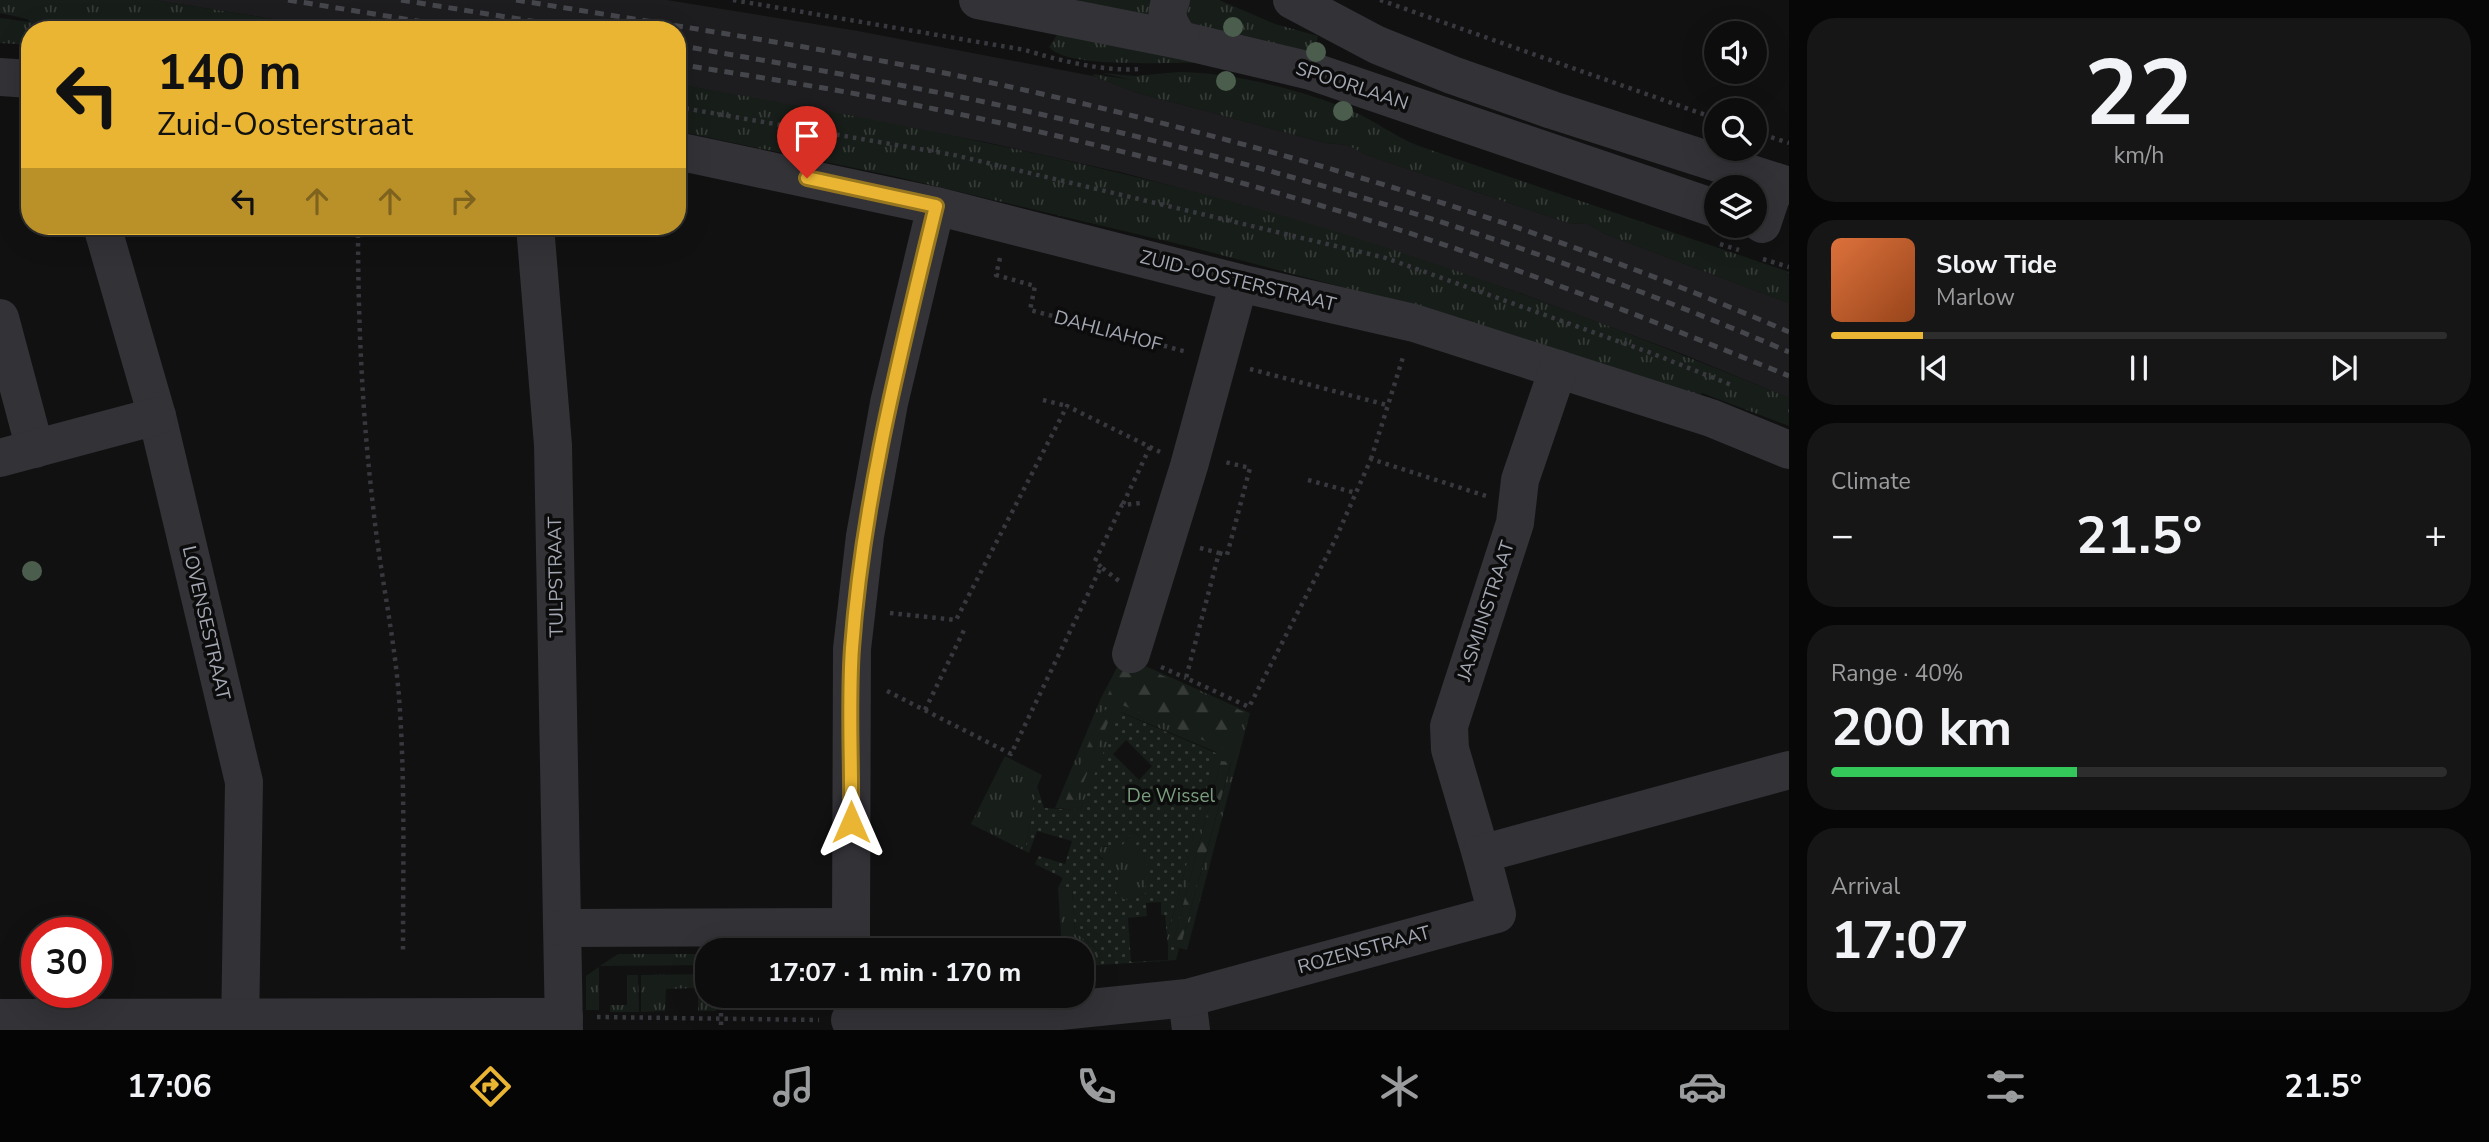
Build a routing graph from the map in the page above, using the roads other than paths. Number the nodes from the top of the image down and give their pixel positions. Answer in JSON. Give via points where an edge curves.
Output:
{"nodes":[{"id":1,"x":978,"y":0,"type":"edge"},
{"id":2,"x":1171,"y":0,"type":"edge"},
{"id":3,"x":1292,"y":0,"type":"edge"},
{"id":4,"x":1180,"y":40,"type":"junction"},
{"id":5,"x":0,"y":77,"type":"edge"},
{"id":6,"x":21,"y":78,"type":"edge"},
{"id":7,"x":686,"y":153,"type":"edge"},
{"id":8,"x":1783,"y":184,"type":"edge"},
{"id":9,"x":1704,"y":205,"type":"edge"},
{"id":10,"x":936,"y":206,"type":"junction"},
{"id":11,"x":1769,"y":227,"type":"edge"},
{"id":12,"x":105,"y":235,"type":"edge"},
{"id":13,"x":536,"y":235,"type":"edge"},
{"id":14,"x":1239,"y":283,"type":"junction"},
{"id":15,"x":0,"y":318,"type":"edge"},
{"id":16,"x":1558,"y":369,"type":"junction"},
{"id":17,"x":157,"y":416,"type":"junction"},
{"id":18,"x":1789,"y":450,"type":"edge"},
{"id":19,"x":18,"y":453,"type":"edge"},
{"id":20,"x":1131,"y":654,"type":"dead end"},
{"id":21,"x":1789,"y":770,"type":"edge"},
{"id":22,"x":1481,"y":854,"type":"junction"},
{"id":23,"x":564,"y":928,"type":"junction"},
{"id":24,"x":825,"y":938,"type":"edge"},
{"id":25,"x":851,"y":938,"type":"edge"},
{"id":26,"x":1189,"y":1014,"type":"edge"},
{"id":27,"x":850,"y":1015,"type":"edge"},
{"id":28,"x":0,"y":1018,"type":"edge"},
{"id":29,"x":240,"y":1023,"type":"edge"},
{"id":30,"x":564,"y":1024,"type":"edge"}],
"edges":[{"from":1,"to":4,"type":"street","name":"SPOORLAAN"},
{"from":2,"to":4,"type":"street","via":[[1167,20]]},
{"from":3,"to":8,"type":"street","via":[[1377,45],[1452,75]]},
{"from":4,"to":9,"type":"street","name":"SPOORLAAN","via":[[1311,71]]},
{"from":5,"to":6,"type":"street"},
{"from":7,"to":10,"type":"street","name":"ZUID-OOSTERSTRAAT"},
{"from":8,"to":11,"type":"street"},
{"from":10,"to":14,"type":"street","name":"ZUID-OOSTERSTRAAT"},
{"from":10,"to":25,"type":"street","via":[[889,403],[865,536],[852,649]]},
{"from":12,"to":17,"type":"street","name":"LOVENSESTRAAT"},
{"from":13,"to":23,"type":"street","name":"TULPSTRAAT","via":[[553,445]]},
{"from":14,"to":16,"type":"street","name":"ZUID-OOSTERSTRAAT","via":[[1414,323]]},
{"from":14,"to":20,"type":"street"},
{"from":15,"to":19,"type":"street"},
{"from":16,"to":18,"type":"street","name":"ZUID-OOSTERSTRAAT","via":[[1711,418]]},
{"from":16,"to":22,"type":"street","name":"JASMIJNSTRAAT","via":[[1520,480],[1515,523],[1449,726],[1450,749]]},
{"from":17,"to":19,"type":"street"},
{"from":17,"to":29,"type":"street","name":"LOVENSESTRAAT","via":[[244,782]]},
{"from":21,"to":22,"type":"street"},
{"from":22,"to":26,"type":"street","name":"ROZENSTRAAT","via":[[1497,914]]},
{"from":23,"to":24,"type":"street"},
{"from":23,"to":30,"type":"street","name":"TULPSTRAAT"},
{"from":26,"to":27,"type":"street","name":"ROZENSTRAAT"},
{"from":28,"to":29,"type":"street"},
{"from":29,"to":30,"type":"street"}]}
